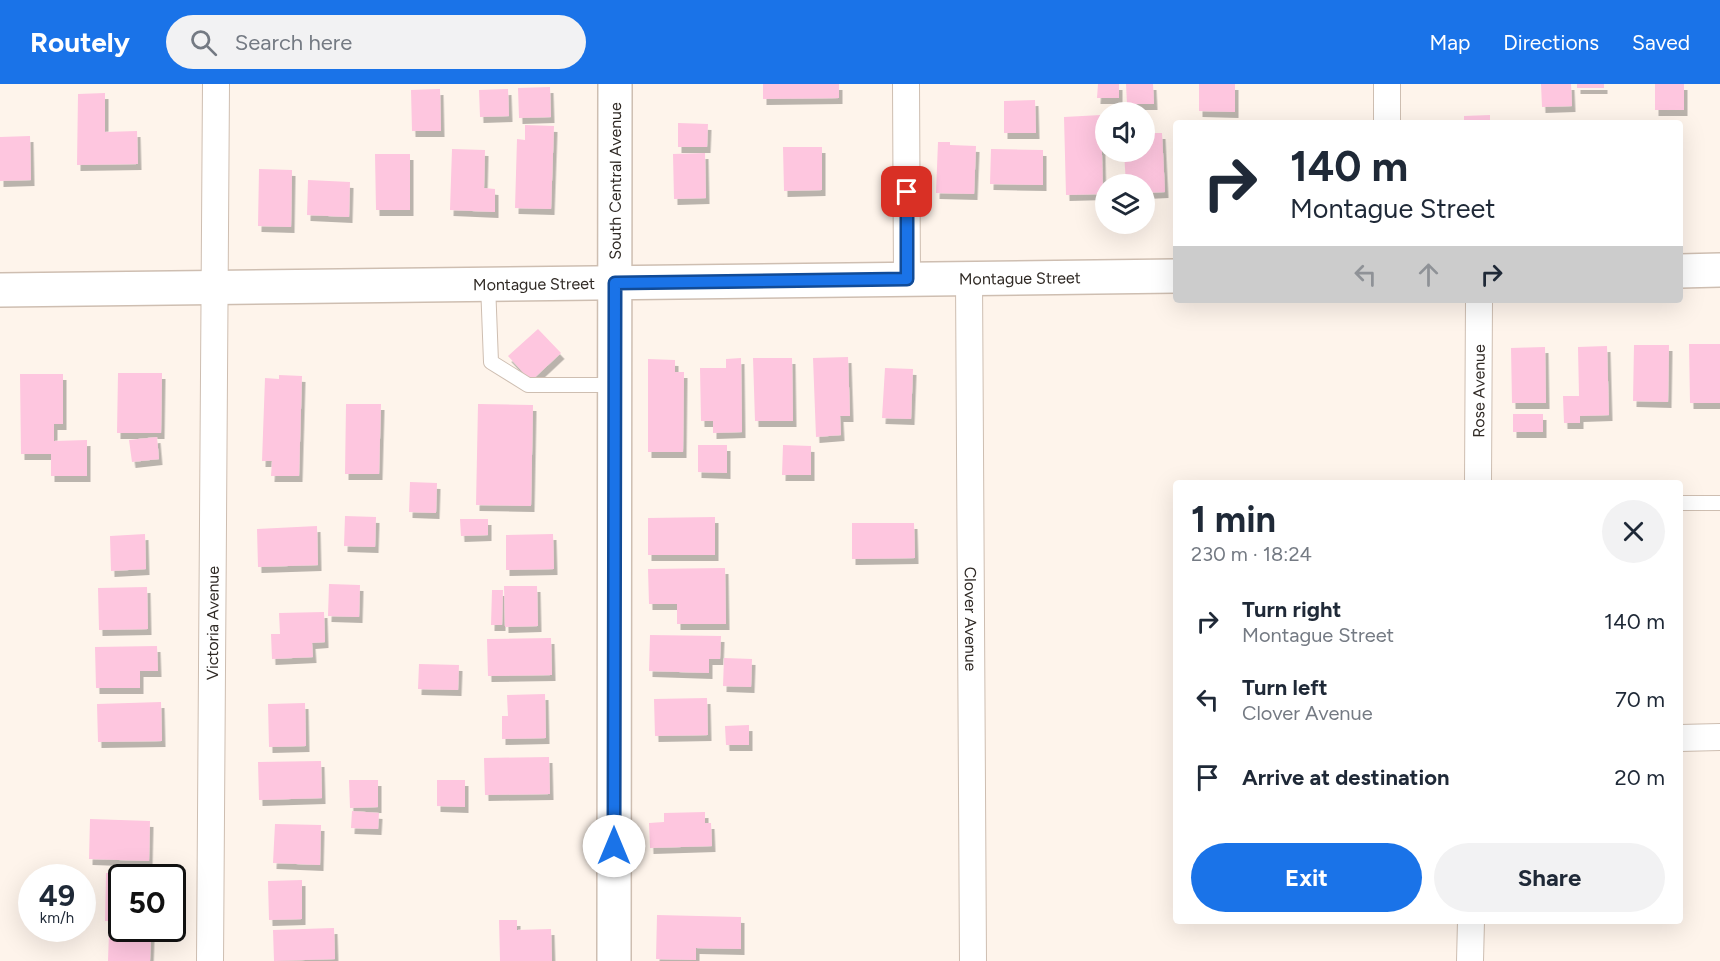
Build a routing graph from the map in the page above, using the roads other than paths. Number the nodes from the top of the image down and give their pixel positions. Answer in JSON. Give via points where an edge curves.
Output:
{"nodes":[{"id":1,"x":216,"y":84,"type":"edge"},
{"id":2,"x":615,"y":84,"type":"edge"},
{"id":3,"x":906,"y":84,"type":"edge"},
{"id":4,"x":1387,"y":84,"type":"edge"},
{"id":5,"x":1387,"y":120,"type":"edge"},
{"id":6,"x":1720,"y":270,"type":"edge"},
{"id":7,"x":1683,"y":271,"type":"edge"},
{"id":8,"x":1173,"y":276,"type":"edge"},
{"id":9,"x":907,"y":279,"type":"junction"},
{"id":10,"x":969,"y":279,"type":"junction"},
{"id":11,"x":615,"y":283,"type":"junction"},
{"id":12,"x":488,"y":284,"type":"junction"},
{"id":13,"x":215,"y":287,"type":"junction"},
{"id":14,"x":0,"y":290,"type":"edge"},
{"id":15,"x":1479,"y":303,"type":"edge"},
{"id":16,"x":615,"y":385,"type":"junction"},
{"id":17,"x":1478,"y":480,"type":"edge"},
{"id":18,"x":1683,"y":503,"type":"edge"},
{"id":19,"x":1720,"y":503,"type":"edge"},
{"id":20,"x":1683,"y":738,"type":"edge"},
{"id":21,"x":1720,"y":738,"type":"edge"},
{"id":22,"x":1471,"y":924,"type":"edge"},
{"id":23,"x":210,"y":961,"type":"edge"},
{"id":24,"x":614,"y":961,"type":"edge"},
{"id":25,"x":973,"y":961,"type":"edge"},
{"id":26,"x":1470,"y":961,"type":"edge"}],
"edges":[{"from":1,"to":13,"type":"street","name":"Victoria Avenue"},
{"from":2,"to":11,"type":"street","name":"South Central Avenue"},
{"from":3,"to":9,"type":"street"},
{"from":4,"to":5,"type":"street"},
{"from":6,"to":7,"type":"street"},
{"from":8,"to":10,"type":"street","name":"Montague Street"},
{"from":9,"to":10,"type":"street","name":"Montague Street"},
{"from":9,"to":11,"type":"street","name":"Montague Street"},
{"from":10,"to":25,"type":"street","name":"Clover Avenue"},
{"from":11,"to":12,"type":"street","name":"Montague Street"},
{"from":11,"to":16,"type":"street","name":"South Central Avenue"},
{"from":12,"to":13,"type":"street","name":"Montague Street"},
{"from":12,"to":16,"type":"lane","via":[[491,362],[528,385]]},
{"from":13,"to":14,"type":"street","name":"Montague Street"},
{"from":13,"to":23,"type":"street","name":"Victoria Avenue"},
{"from":15,"to":17,"type":"street","name":"Rose Avenue"},
{"from":16,"to":24,"type":"street","name":"South Central Avenue"},
{"from":18,"to":19,"type":"lane"},
{"from":20,"to":21,"type":"street"},
{"from":22,"to":26,"type":"street"}]}
